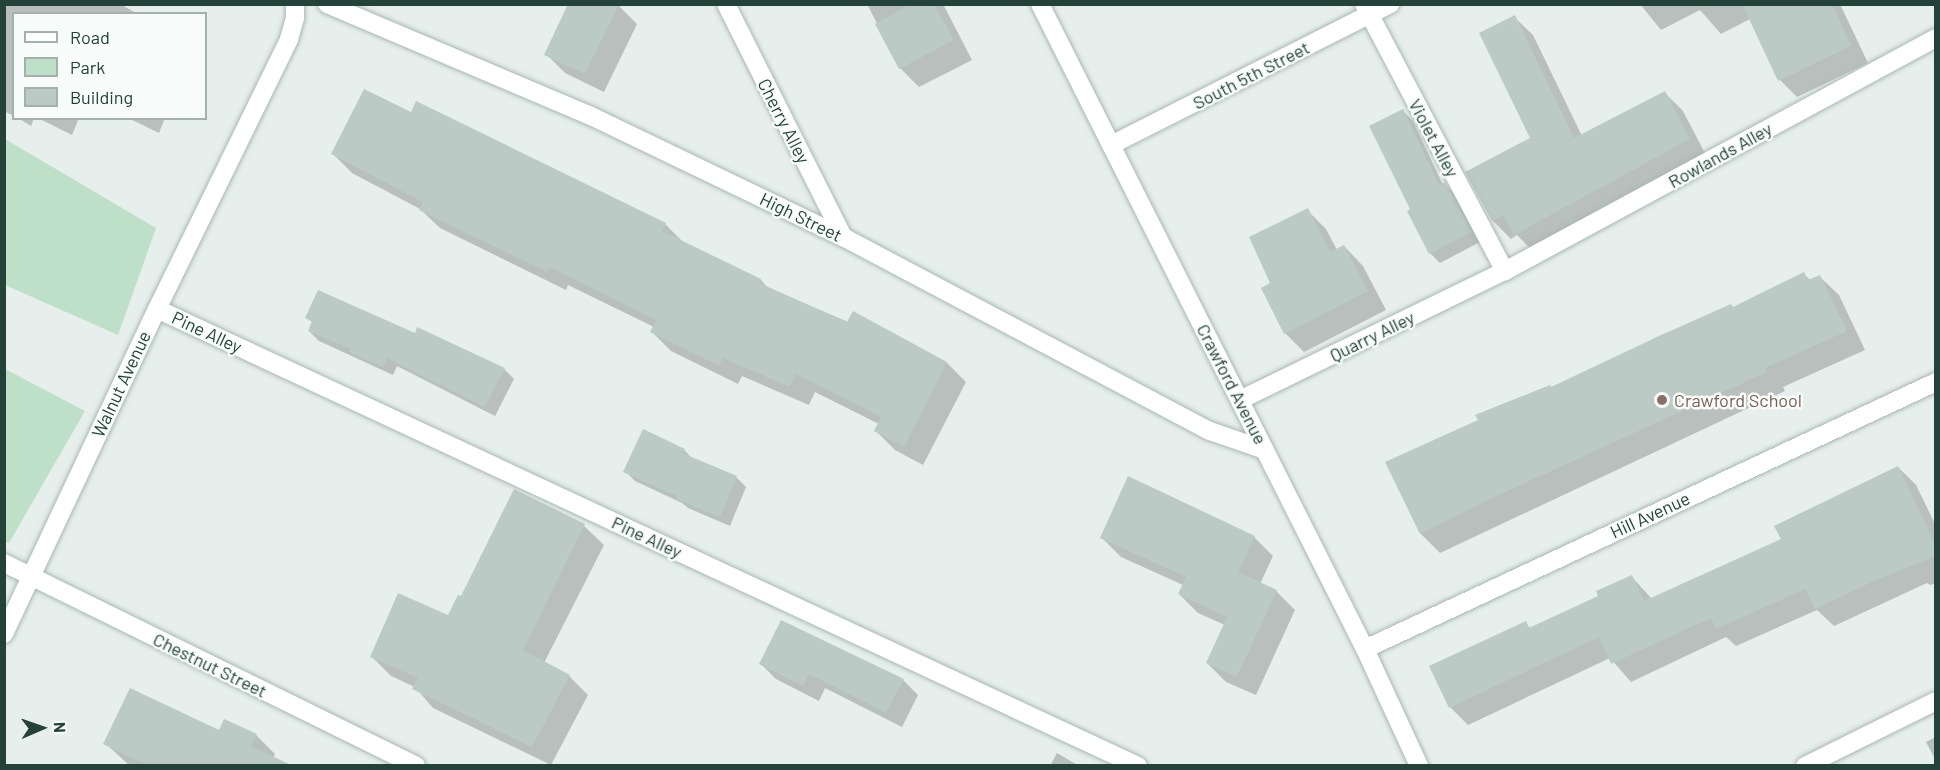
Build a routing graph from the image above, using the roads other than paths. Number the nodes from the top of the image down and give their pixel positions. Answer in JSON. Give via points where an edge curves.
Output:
{"nodes":[{"id":1,"x":295,"y":4,"type":"edge"},
{"id":2,"x":327,"y":4,"type":"edge"},
{"id":3,"x":726,"y":4,"type":"edge"},
{"id":4,"x":1040,"y":4,"type":"edge"},
{"id":5,"x":1390,"y":4,"type":"edge"},
{"id":6,"x":1366,"y":10,"type":"edge"},
{"id":7,"x":1935,"y":38,"type":"edge"},
{"id":8,"x":1111,"y":145,"type":"junction"},
{"id":9,"x":843,"y":237,"type":"junction"},
{"id":10,"x":1505,"y":272,"type":"junction"},
{"id":11,"x":157,"y":309,"type":"junction"},
{"id":12,"x":1935,"y":382,"type":"edge"},
{"id":13,"x":1240,"y":400,"type":"junction"},
{"id":14,"x":1265,"y":450,"type":"junction"},
{"id":15,"x":4,"y":564,"type":"edge"},
{"id":16,"x":30,"y":576,"type":"junction"},
{"id":17,"x":4,"y":634,"type":"edge"},
{"id":18,"x":1365,"y":649,"type":"junction"},
{"id":19,"x":1935,"y":700,"type":"edge"},
{"id":20,"x":416,"y":765,"type":"edge"},
{"id":21,"x":1138,"y":765,"type":"edge"},
{"id":22,"x":1419,"y":765,"type":"edge"},
{"id":23,"x":1805,"y":765,"type":"edge"}],
"edges":[{"from":1,"to":11,"type":"street","name":"Walnut Avenue","via":[[289,39]]},
{"from":2,"to":9,"type":"street","name":"High Street","via":[[589,115]]},
{"from":3,"to":9,"type":"street","name":"Cherry Alley"},
{"from":4,"to":8,"type":"street","name":"Crawford Avenue"},
{"from":5,"to":6,"type":"street","name":"South 5th Street"},
{"from":6,"to":8,"type":"street","name":"South 5th Street"},
{"from":6,"to":10,"type":"street","name":"Violet Alley"},
{"from":7,"to":10,"type":"street","name":"Rowlands Alley"},
{"from":8,"to":13,"type":"street","name":"Crawford Avenue"},
{"from":9,"to":14,"type":"street","name":"High Street","via":[[1210,431]]},
{"from":10,"to":13,"type":"street","name":"Quarry Alley"},
{"from":11,"to":16,"type":"street","name":"Walnut Avenue"},
{"from":11,"to":21,"type":"street","name":"Pine Alley"},
{"from":12,"to":18,"type":"street","name":"Hill Avenue"},
{"from":13,"to":14,"type":"street","name":"Crawford Avenue"},
{"from":14,"to":18,"type":"street","name":"Crawford Avenue"},
{"from":15,"to":16,"type":"street","name":"Chestnut Street"},
{"from":16,"to":17,"type":"street","name":"Walnut Avenue"},
{"from":16,"to":20,"type":"street","name":"Chestnut Street"},
{"from":18,"to":22,"type":"street","name":"Crawford Avenue"},
{"from":19,"to":23,"type":"street"}]}
